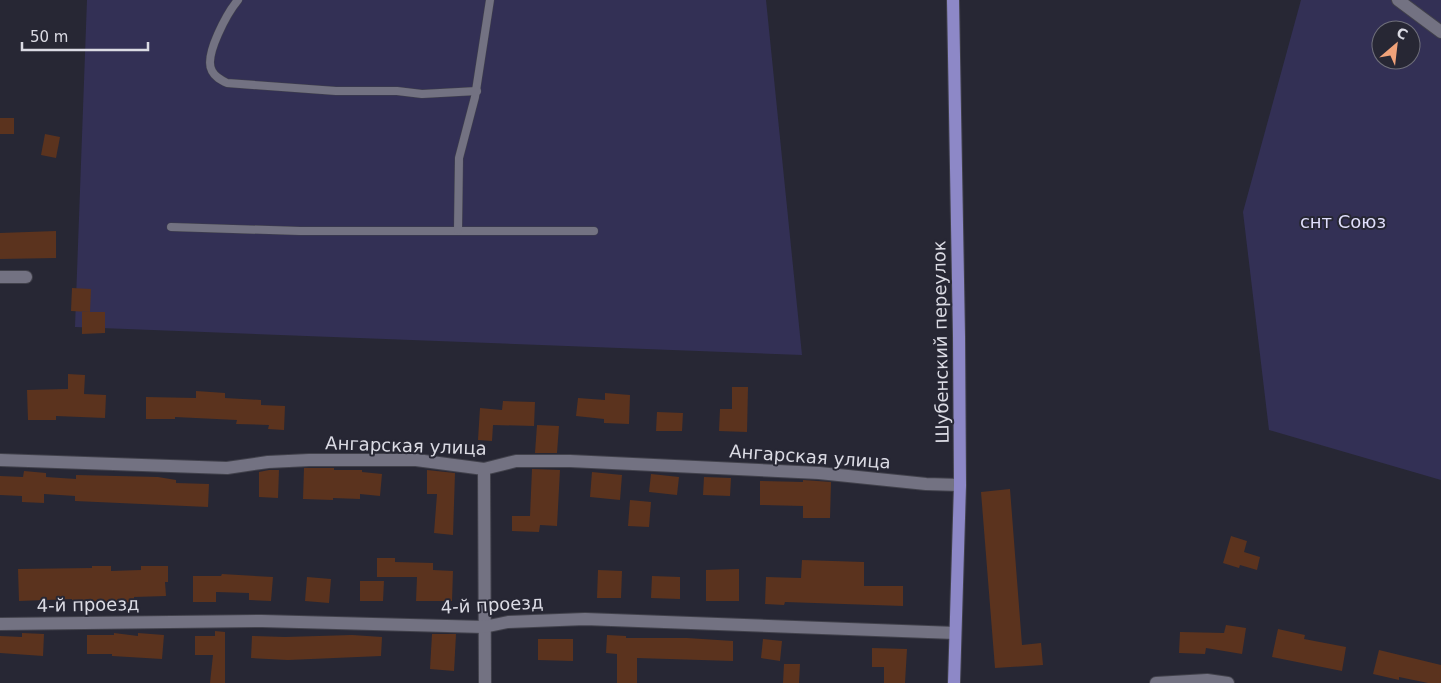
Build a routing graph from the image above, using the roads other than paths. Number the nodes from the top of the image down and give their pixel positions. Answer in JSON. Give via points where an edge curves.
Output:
{"nodes":[{"id":1,"x":238,"y":0,"type":"edge"},
{"id":2,"x":490,"y":0,"type":"edge"},
{"id":3,"x":953,"y":0,"type":"edge"},
{"id":4,"x":1398,"y":0,"type":"edge"},
{"id":5,"x":1441,"y":32,"type":"edge"},
{"id":6,"x":476,"y":91,"type":"junction"},
{"id":7,"x":171,"y":227,"type":"dead end"},
{"id":8,"x":458,"y":230,"type":"junction"},
{"id":9,"x":594,"y":231,"type":"dead end"},
{"id":10,"x":0,"y":277,"type":"edge"},
{"id":11,"x":26,"y":277,"type":"dead end"},
{"id":12,"x":0,"y":460,"type":"edge"},
{"id":13,"x":484,"y":469,"type":"junction"},
{"id":14,"x":960,"y":485,"type":"junction"},
{"id":15,"x":0,"y":624,"type":"edge"},
{"id":16,"x":484,"y":627,"type":"junction"},
{"id":17,"x":956,"y":633,"type":"junction"},
{"id":18,"x":485,"y":683,"type":"edge"},
{"id":19,"x":954,"y":683,"type":"edge"},
{"id":20,"x":1156,"y":683,"type":"edge"},
{"id":21,"x":1228,"y":683,"type":"edge"}],
"edges":[{"from":1,"to":6,"type":"lane","via":[[223,23],[210,61],[213,74],[227,83],[422,94]]},
{"from":2,"to":6,"type":"lane"},
{"from":3,"to":14,"type":"main road","name":"Шубенский переулок"},
{"from":4,"to":5,"type":"street"},
{"from":6,"to":8,"type":"lane","via":[[459,158]]},
{"from":7,"to":8,"type":"lane","via":[[300,231]]},
{"from":8,"to":9,"type":"lane"},
{"from":10,"to":11,"type":"street"},
{"from":12,"to":13,"type":"street","name":"Ангарская улица","via":[[227,468],[309,460],[416,460]]},
{"from":13,"to":14,"type":"street","name":"Ангарская улица","via":[[516,461],[570,461],[819,473]]},
{"from":13,"to":16,"type":"street"},
{"from":14,"to":17,"type":"main road","name":"Шубенский переулок"},
{"from":15,"to":16,"type":"street","name":"4-й проезд","via":[[262,621]]},
{"from":16,"to":17,"type":"street","name":"4-й проезд","via":[[508,622],[584,619]]},
{"from":16,"to":18,"type":"street"},
{"from":17,"to":19,"type":"main road","name":"Шубенский переулок"},
{"from":20,"to":21,"type":"street","via":[[1207,680]]}]}
